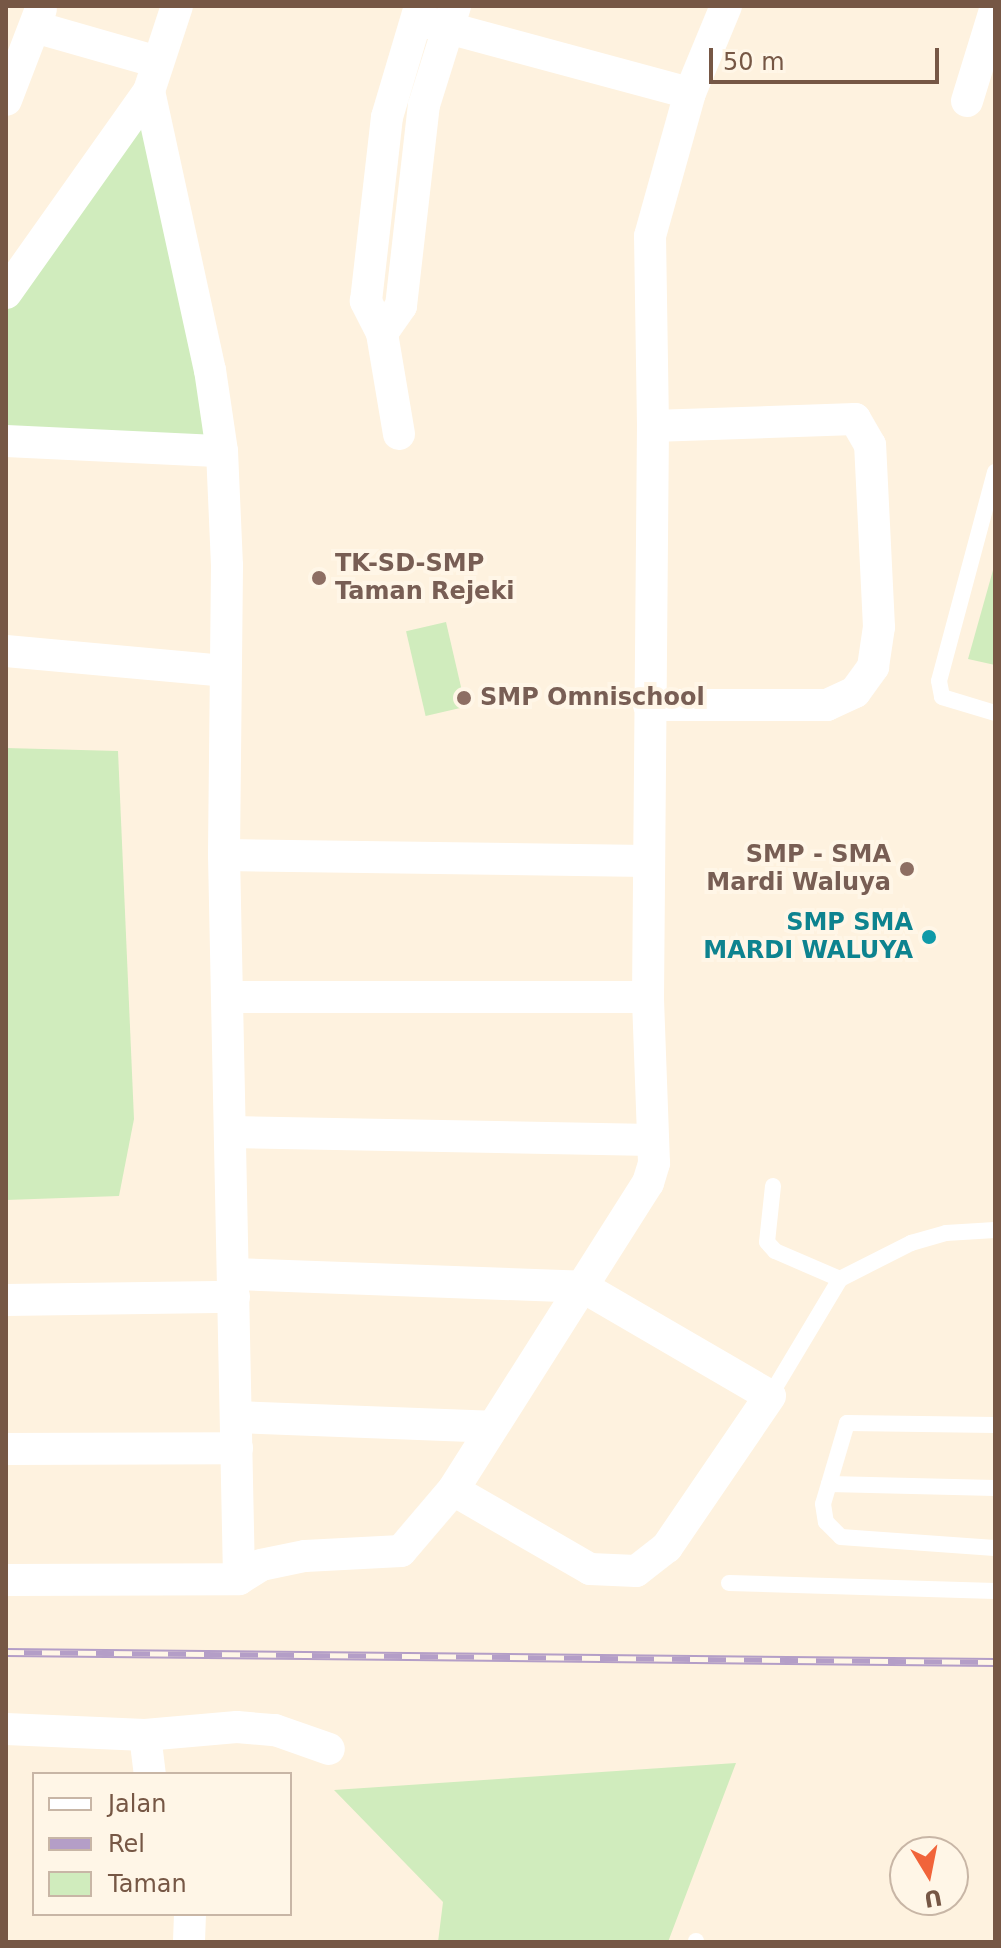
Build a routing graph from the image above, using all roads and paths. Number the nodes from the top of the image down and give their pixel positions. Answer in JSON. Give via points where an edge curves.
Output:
{"nodes":[{"id":1,"x":177,"y":6,"type":"edge"},
{"id":2,"x":726,"y":6,"type":"edge"},
{"id":3,"x":995,"y":10,"type":"edge"},
{"id":4,"x":418,"y":12,"type":"edge"},
{"id":5,"x":38,"y":17,"type":"edge"},
{"id":6,"x":450,"y":18,"type":"edge"},
{"id":7,"x":154,"y":77,"type":"junction"},
{"id":8,"x":690,"y":93,"type":"junction"},
{"id":9,"x":6,"y":100,"type":"edge"},
{"id":10,"x":967,"y":101,"type":"dead end"},
{"id":11,"x":6,"y":293,"type":"edge"},
{"id":12,"x":382,"y":333,"type":"junction"},
{"id":13,"x":653,"y":426,"type":"junction"},
{"id":14,"x":399,"y":434,"type":"dead end"},
{"id":15,"x":6,"y":441,"type":"edge"},
{"id":16,"x":222,"y":451,"type":"junction"},
{"id":17,"x":995,"y":472,"type":"edge"},
{"id":18,"x":6,"y":651,"type":"edge"},
{"id":19,"x":224,"y":671,"type":"junction"},
{"id":20,"x":649,"y":705,"type":"junction"},
{"id":21,"x":995,"y":713,"type":"edge"},
{"id":22,"x":224,"y":855,"type":"junction"},
{"id":23,"x":647,"y":861,"type":"junction"},
{"id":24,"x":229,"y":997,"type":"junction"},
{"id":25,"x":648,"y":997,"type":"junction"},
{"id":26,"x":232,"y":1132,"type":"junction"},
{"id":27,"x":653,"y":1140,"type":"junction"},
{"id":28,"x":773,"y":1186,"type":"dead end"},
{"id":29,"x":995,"y":1230,"type":"edge"},
{"id":30,"x":840,"y":1279,"type":"junction"},
{"id":31,"x":234,"y":1285,"type":"junction"},
{"id":32,"x":583,"y":1287,"type":"junction"},
{"id":33,"x":6,"y":1300,"type":"edge"},
{"id":34,"x":770,"y":1396,"type":"junction"},
{"id":35,"x":995,"y":1425,"type":"edge"},
{"id":36,"x":491,"y":1427,"type":"junction"},
{"id":37,"x":236,"y":1433,"type":"junction"},
{"id":38,"x":6,"y":1449,"type":"edge"},
{"id":39,"x":829,"y":1484,"type":"junction"},
{"id":40,"x":995,"y":1488,"type":"edge"},
{"id":41,"x":453,"y":1490,"type":"junction"},
{"id":42,"x":995,"y":1548,"type":"edge"},
{"id":43,"x":239,"y":1579,"type":"junction"},
{"id":44,"x":6,"y":1580,"type":"edge"},
{"id":45,"x":729,"y":1583,"type":"dead end"},
{"id":46,"x":995,"y":1591,"type":"edge"},
{"id":47,"x":6,"y":1729,"type":"edge"},
{"id":48,"x":145,"y":1735,"type":"junction"},
{"id":49,"x":329,"y":1749,"type":"dead end"},
{"id":50,"x":150,"y":1772,"type":"edge"},
{"id":51,"x":190,"y":1916,"type":"edge"},
{"id":52,"x":189,"y":1942,"type":"edge"}],
"edges":[{"from":1,"to":7,"type":"street"},
{"from":2,"to":8,"type":"street"},
{"from":3,"to":10,"type":"street"},
{"from":4,"to":6,"type":"street"},
{"from":4,"to":12,"type":"street","via":[[399,64],[379,179],[366,301]]},
{"from":5,"to":7,"type":"street"},
{"from":5,"to":9,"type":"street"},
{"from":6,"to":8,"type":"street"},
{"from":6,"to":12,"type":"street","via":[[417,146],[401,306]]},
{"from":7,"to":11,"type":"street"},
{"from":7,"to":16,"type":"street"},
{"from":8,"to":13,"type":"street","via":[[650,236]]},
{"from":12,"to":14,"type":"street"},
{"from":13,"to":20,"type":"street"},
{"from":13,"to":20,"type":"street","via":[[855,419],[870,445],[879,627],[873,667],[855,692],[827,705]]},
{"from":15,"to":16,"type":"street"},
{"from":16,"to":19,"type":"street"},
{"from":17,"to":21,"type":"lane","via":[[939,681],[942,697]]},
{"from":18,"to":19,"type":"street"},
{"from":19,"to":22,"type":"street"},
{"from":20,"to":23,"type":"street"},
{"from":22,"to":23,"type":"street"},
{"from":22,"to":24,"type":"street"},
{"from":23,"to":25,"type":"street"},
{"from":24,"to":25,"type":"street"},
{"from":24,"to":26,"type":"street"},
{"from":25,"to":27,"type":"street"},
{"from":26,"to":27,"type":"street"},
{"from":26,"to":31,"type":"street"},
{"from":27,"to":32,"type":"street","via":[[648,1183]]},
{"from":28,"to":30,"type":"lane","via":[[767,1242],[775,1251]]},
{"from":29,"to":30,"type":"lane","via":[[946,1233],[911,1243]]},
{"from":30,"to":34,"type":"lane"},
{"from":31,"to":32,"type":"street"},
{"from":31,"to":33,"type":"street"},
{"from":31,"to":37,"type":"street"},
{"from":32,"to":34,"type":"street"},
{"from":32,"to":36,"type":"street"},
{"from":34,"to":41,"type":"street","via":[[667,1547],[636,1571],[590,1569]]},
{"from":35,"to":39,"type":"lane","via":[[847,1423]]},
{"from":36,"to":37,"type":"street"},
{"from":36,"to":41,"type":"street"},
{"from":37,"to":38,"type":"street"},
{"from":37,"to":43,"type":"street"},
{"from":39,"to":40,"type":"lane"},
{"from":39,"to":42,"type":"lane","via":[[824,1516],[841,1537]]},
{"from":41,"to":43,"type":"street","via":[[401,1551],[294,1558],[261,1565]]},
{"from":43,"to":44,"type":"street"},
{"from":45,"to":46,"type":"lane"},
{"from":47,"to":48,"type":"street"},
{"from":48,"to":49,"type":"street","via":[[237,1727],[275,1730]]},
{"from":48,"to":50,"type":"street"},
{"from":51,"to":52,"type":"street"}]}
